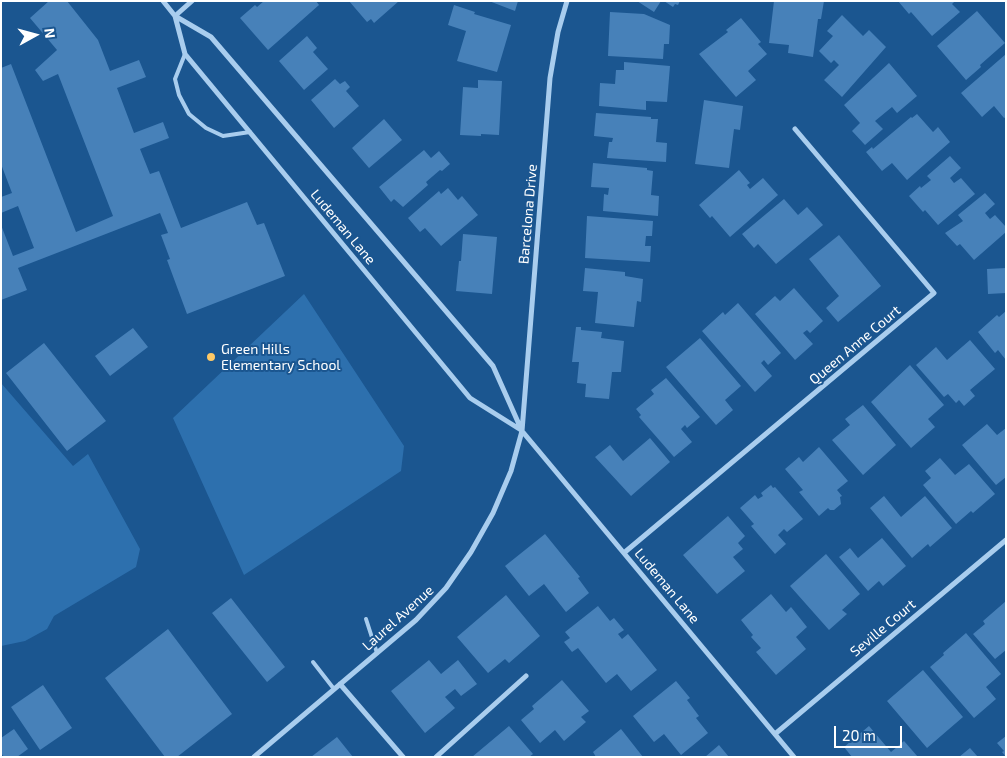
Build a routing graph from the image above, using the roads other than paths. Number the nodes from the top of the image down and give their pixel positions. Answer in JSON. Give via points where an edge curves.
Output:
{"nodes":[{"id":1,"x":163,"y":1,"type":"edge"},
{"id":2,"x":192,"y":1,"type":"edge"},
{"id":3,"x":567,"y":1,"type":"edge"},
{"id":4,"x":175,"y":16,"type":"junction"},
{"id":5,"x":185,"y":54,"type":"junction"},
{"id":6,"x":795,"y":129,"type":"dead end"},
{"id":7,"x":250,"y":132,"type":"junction"},
{"id":8,"x":522,"y":431,"type":"junction"},
{"id":9,"x":1006,"y":540,"type":"edge"},
{"id":10,"x":625,"y":552,"type":"junction"},
{"id":11,"x":366,"y":619,"type":"dead end"},
{"id":12,"x":377,"y":653,"type":"junction"},
{"id":13,"x":313,"y":662,"type":"dead end"},
{"id":14,"x":526,"y":676,"type":"dead end"},
{"id":15,"x":340,"y":684,"type":"junction"},
{"id":16,"x":334,"y":689,"type":"junction"},
{"id":17,"x":774,"y":734,"type":"junction"},
{"id":18,"x":254,"y":757,"type":"edge"},
{"id":19,"x":403,"y":757,"type":"edge"},
{"id":20,"x":436,"y":757,"type":"edge"},
{"id":21,"x":794,"y":757,"type":"edge"}],
"edges":[{"from":1,"to":4,"type":"street","name":"Ludeman Lane"},
{"from":2,"to":4,"type":"street"},
{"from":3,"to":8,"type":"street","name":"Barcelona Drive","via":[[550,78]]},
{"from":4,"to":5,"type":"street","name":"Ludeman Lane"},
{"from":4,"to":8,"type":"street","name":"Ludeman Lane","via":[[211,37],[493,366]]},
{"from":5,"to":7,"type":"street","name":"Ludeman Lane"},
{"from":5,"to":7,"type":"lane","via":[[175,79],[178,95],[189,114],[206,128],[223,136]]},
{"from":6,"to":10,"type":"street","name":"Queen Anne Court","via":[[934,293]]},
{"from":7,"to":8,"type":"street","name":"Ludeman Lane","via":[[470,398]]},
{"from":8,"to":10,"type":"street","name":"Ludeman Lane"},
{"from":8,"to":12,"type":"street","name":"Laurel Avenue","via":[[511,471],[471,552],[446,588],[416,620]]},
{"from":9,"to":17,"type":"street","name":"Seville Court"},
{"from":10,"to":17,"type":"street","name":"Ludeman Lane"},
{"from":11,"to":12,"type":"lane"},
{"from":12,"to":15,"type":"street","name":"Laurel Avenue"},
{"from":13,"to":16,"type":"lane"},
{"from":14,"to":20,"type":"street"},
{"from":15,"to":16,"type":"street","name":"Laurel Avenue"},
{"from":15,"to":19,"type":"street"},
{"from":16,"to":18,"type":"street","name":"Laurel Avenue"},
{"from":17,"to":21,"type":"street","name":"Ludeman Lane"}]}
